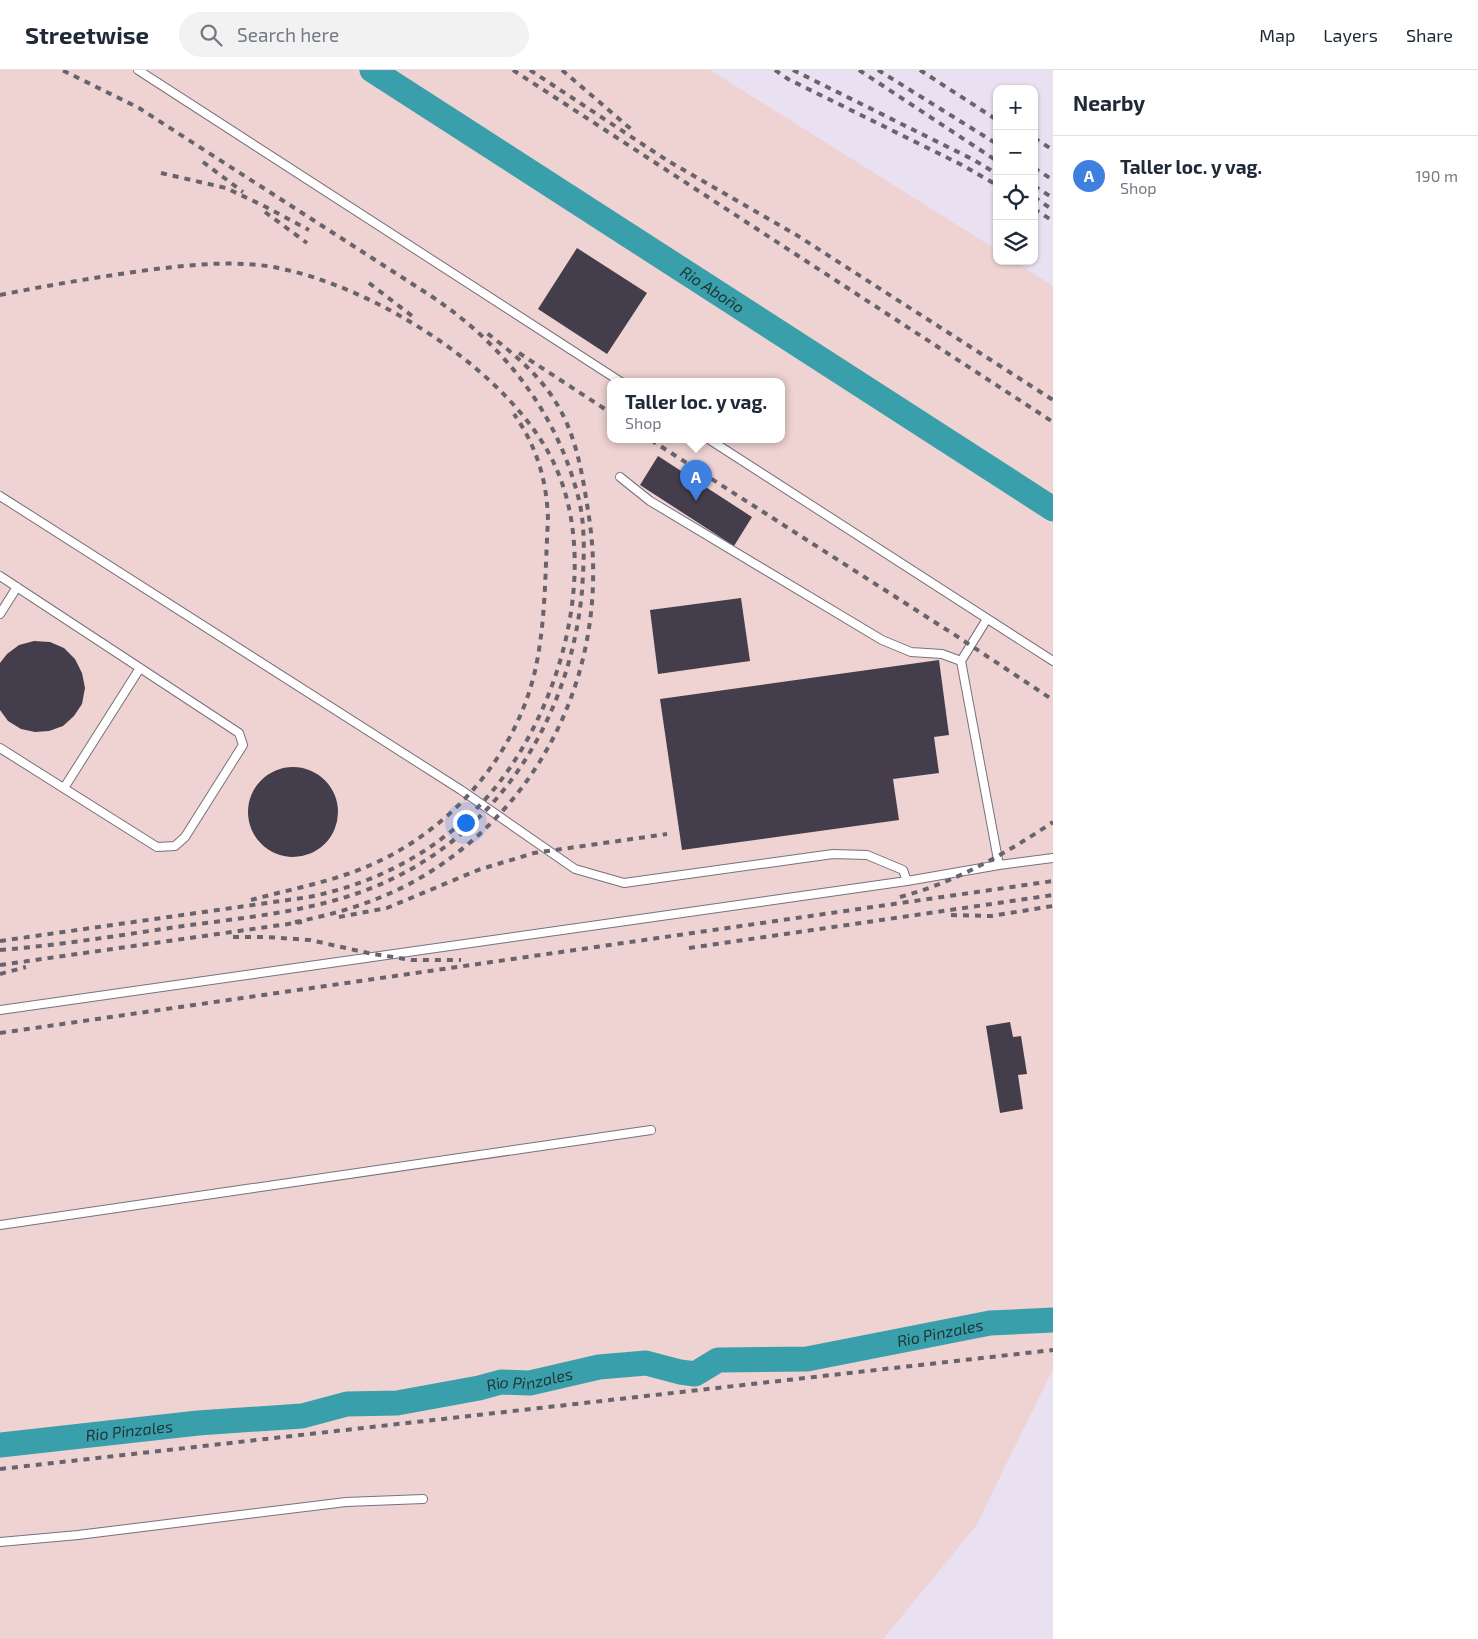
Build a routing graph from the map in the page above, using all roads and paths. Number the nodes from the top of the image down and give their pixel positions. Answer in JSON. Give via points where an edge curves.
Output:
{"nodes":[{"id":1,"x":138,"y":70,"type":"edge"},
{"id":2,"x":615,"y":378,"type":"edge"},
{"id":3,"x":715,"y":443,"type":"edge"},
{"id":4,"x":620,"y":478,"type":"dead end"},
{"id":5,"x":0,"y":496,"type":"edge"},
{"id":6,"x":0,"y":576,"type":"edge"},
{"id":7,"x":17,"y":588,"type":"junction"},
{"id":8,"x":0,"y":614,"type":"edge"},
{"id":9,"x":987,"y":618,"type":"junction"},
{"id":10,"x":961,"y":661,"type":"junction"},
{"id":11,"x":1053,"y":661,"type":"edge"},
{"id":12,"x":140,"y":668,"type":"junction"},
{"id":13,"x":0,"y":748,"type":"edge"},
{"id":14,"x":64,"y":788,"type":"junction"},
{"id":15,"x":1053,"y":858,"type":"edge"},
{"id":16,"x":999,"y":865,"type":"junction"},
{"id":17,"x":908,"y":881,"type":"junction"},
{"id":18,"x":0,"y":1010,"type":"edge"},
{"id":19,"x":651,"y":1130,"type":"dead end"},
{"id":20,"x":0,"y":1225,"type":"edge"},
{"id":21,"x":423,"y":1499,"type":"dead end"},
{"id":22,"x":0,"y":1542,"type":"edge"}],
"edges":[{"from":1,"to":2,"type":"lane"},
{"from":3,"to":9,"type":"lane"},
{"from":4,"to":10,"type":"lane","via":[[650,501],[882,640],[911,652],[942,654]]},
{"from":5,"to":17,"type":"lane","via":[[461,790],[575,868],[624,883],[833,854],[867,855],[903,870]]},
{"from":6,"to":7,"type":"lane"},
{"from":7,"to":8,"type":"lane"},
{"from":7,"to":12,"type":"lane"},
{"from":9,"to":10,"type":"lane"},
{"from":9,"to":11,"type":"lane"},
{"from":10,"to":16,"type":"lane"},
{"from":12,"to":14,"type":"lane"},
{"from":12,"to":14,"type":"lane","via":[[239,733],[243,745],[185,836],[175,846],[157,847]]},
{"from":13,"to":14,"type":"lane"},
{"from":15,"to":16,"type":"lane"},
{"from":16,"to":17,"type":"lane"},
{"from":17,"to":18,"type":"lane"},
{"from":19,"to":20,"type":"lane"},
{"from":21,"to":22,"type":"lane","via":[[346,1502]]}]}
